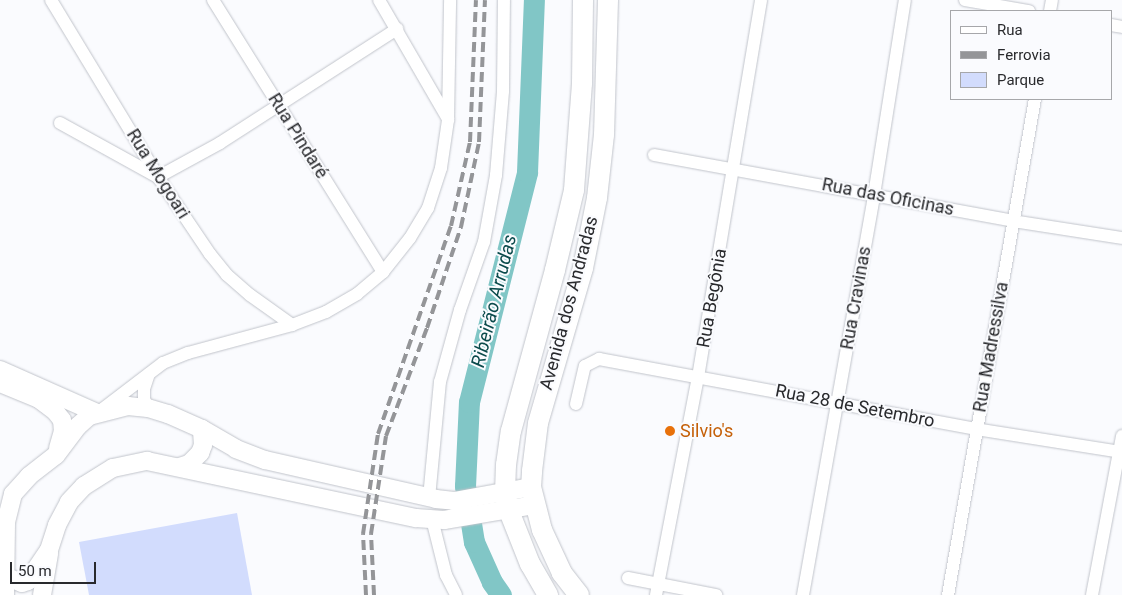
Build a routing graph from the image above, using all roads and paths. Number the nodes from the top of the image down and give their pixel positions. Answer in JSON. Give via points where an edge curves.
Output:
{"nodes":[{"id":1,"x":51,"y":0,"type":"edge"},
{"id":2,"x":213,"y":0,"type":"edge"},
{"id":3,"x":379,"y":0,"type":"edge"},
{"id":4,"x":450,"y":0,"type":"edge"},
{"id":5,"x":504,"y":0,"type":"edge"},
{"id":6,"x":583,"y":0,"type":"edge"},
{"id":7,"x":608,"y":0,"type":"edge"},
{"id":8,"x":761,"y":0,"type":"edge"},
{"id":9,"x":904,"y":0,"type":"edge"},
{"id":10,"x":965,"y":0,"type":"edge"},
{"id":11,"x":1023,"y":10,"type":"edge"},
{"id":12,"x":397,"y":29,"type":"junction"},
{"id":13,"x":1035,"y":100,"type":"edge"},
{"id":14,"x":279,"y":106,"type":"junction"},
{"id":15,"x":448,"y":120,"type":"junction"},
{"id":16,"x":60,"y":123,"type":"dead end"},
{"id":17,"x":654,"y":155,"type":"dead end"},
{"id":18,"x":735,"y":168,"type":"junction"},
{"id":19,"x":158,"y":177,"type":"junction"},
{"id":20,"x":874,"y":195,"type":"junction"},
{"id":21,"x":1013,"y":221,"type":"junction"},
{"id":22,"x":1122,"y":238,"type":"edge"},
{"id":23,"x":382,"y":272,"type":"junction"},
{"id":24,"x":292,"y":325,"type":"junction"},
{"id":25,"x":0,"y":370,"type":"edge"},
{"id":26,"x":149,"y":374,"type":"junction"},
{"id":27,"x":698,"y":377,"type":"junction"},
{"id":28,"x":0,"y":383,"type":"edge"},
{"id":29,"x":836,"y":403,"type":"junction"},
{"id":30,"x":576,"y":404,"type":"dead end"},
{"id":31,"x":148,"y":408,"type":"junction"},
{"id":32,"x":97,"y":413,"type":"junction"},
{"id":33,"x":202,"y":429,"type":"junction"},
{"id":34,"x":976,"y":429,"type":"junction"},
{"id":35,"x":1122,"y":436,"type":"edge"},
{"id":36,"x":1121,"y":452,"type":"edge"},
{"id":37,"x":56,"y":455,"type":"junction"},
{"id":38,"x":180,"y":467,"type":"junction"},
{"id":39,"x":533,"y":496,"type":"junction"},
{"id":40,"x":437,"y":499,"type":"junction"},
{"id":41,"x":501,"y":503,"type":"junction"},
{"id":42,"x":438,"y":519,"type":"junction"},
{"id":43,"x":3,"y":521,"type":"edge"},
{"id":44,"x":49,"y":550,"type":"junction"},
{"id":45,"x":7,"y":577,"type":"junction"},
{"id":46,"x":628,"y":578,"type":"dead end"},
{"id":47,"x":657,"y":589,"type":"edge"},
{"id":48,"x":43,"y":594,"type":"edge"},
{"id":49,"x":5,"y":595,"type":"edge"},
{"id":50,"x":456,"y":595,"type":"edge"},
{"id":51,"x":548,"y":595,"type":"edge"},
{"id":52,"x":578,"y":595,"type":"edge"},
{"id":53,"x":716,"y":595,"type":"edge"},
{"id":54,"x":803,"y":595,"type":"edge"},
{"id":55,"x":948,"y":595,"type":"edge"},
{"id":56,"x":1092,"y":595,"type":"edge"}],
"edges":[{"from":1,"to":19,"type":"street","name":"Rua Mogoari"},
{"from":2,"to":14,"type":"street","name":"Rua Pindaré"},
{"from":3,"to":12,"type":"street"},
{"from":4,"to":15,"type":"street"},
{"from":5,"to":40,"type":"street","via":[[504,90],[496,175],[484,242],[460,310],[440,382]]},
{"from":6,"to":41,"type":"main road","name":"Avenida dos Andradas","via":[[582,83],[574,190],[511,431]]},
{"from":7,"to":39,"type":"main road","name":"Avenida dos Andradas","via":[[604,135],[597,198],[583,268],[538,423]]},
{"from":8,"to":18,"type":"street","name":"Rua Begônia"},
{"from":9,"to":20,"type":"street","name":"Rua Cravinas"},
{"from":10,"to":11,"type":"street"},
{"from":12,"to":14,"type":"street"},
{"from":12,"to":15,"type":"street"},
{"from":13,"to":21,"type":"street","name":"Rua Madressilva"},
{"from":14,"to":19,"type":"street"},
{"from":14,"to":23,"type":"street","name":"Rua Pindaré"},
{"from":15,"to":23,"type":"street","via":[[441,168],[428,208],[410,238]]},
{"from":16,"to":19,"type":"street"},
{"from":17,"to":18,"type":"street","name":"Rua das Oficinas"},
{"from":18,"to":20,"type":"street","name":"Rua das Oficinas"},
{"from":18,"to":27,"type":"street","name":"Rua Begônia"},
{"from":19,"to":24,"type":"street","name":"Rua Mogoari","via":[[227,275]]},
{"from":20,"to":21,"type":"street","name":"Rua das Oficinas"},
{"from":20,"to":29,"type":"street","name":"Rua Cravinas"},
{"from":21,"to":22,"type":"street","name":"Rua das Oficinas"},
{"from":21,"to":34,"type":"street","name":"Rua Madressilva"},
{"from":23,"to":24,"type":"street","via":[[357,294],[326,312]]},
{"from":24,"to":26,"type":"street","via":[[188,353],[163,362]]},
{"from":25,"to":32,"type":"main road"},
{"from":26,"to":31,"type":"street","via":[[144,389]]},
{"from":26,"to":32,"type":"street"},
{"from":27,"to":29,"type":"street","name":"Rua 28 de Setembro"},
{"from":27,"to":30,"type":"street","name":"Rua 28 de Setembro","via":[[599,359],[589,362],[583,371]]},
{"from":27,"to":47,"type":"street","name":"Rua Begônia"},
{"from":28,"to":37,"type":"main road","via":[[39,399],[55,411],[62,420],[63,431]]},
{"from":29,"to":34,"type":"street","name":"Rua 28 de Setembro"},
{"from":29,"to":54,"type":"street","name":"Rua Cravinas"},
{"from":31,"to":32,"type":"main road","via":[[128,406]]},
{"from":31,"to":33,"type":"main road"},
{"from":32,"to":37,"type":"main road","via":[[78,426]]},
{"from":33,"to":38,"type":"main road","via":[[200,453],[189,464]]},
{"from":33,"to":40,"type":"main road","via":[[236,449],[265,460]]},
{"from":34,"to":36,"type":"street","name":"Rua 28 de Setembro"},
{"from":34,"to":55,"type":"street","name":"Rua Madressilva"},
{"from":35,"to":36,"type":"street"},
{"from":36,"to":56,"type":"street"},
{"from":37,"to":43,"type":"main road","via":[[29,476],[13,494]]},
{"from":38,"to":42,"type":"main road"},
{"from":38,"to":44,"type":"main road","via":[[147,462],[120,466],[100,475],[84,486],[70,502],[57,525]]},
{"from":39,"to":41,"type":"main road"},
{"from":39,"to":52,"type":"main road","name":"Avenida dos Andradas","via":[[552,553]]},
{"from":40,"to":41,"type":"main road"},
{"from":41,"to":42,"type":"main road"},
{"from":41,"to":51,"type":"main road","name":"Avenida dos Andradas"},
{"from":42,"to":50,"type":"street","via":[[446,575]]},
{"from":43,"to":45,"type":"main road"},
{"from":44,"to":45,"type":"main road","via":[[28,581],[22,583]]},
{"from":44,"to":48,"type":"main road"},
{"from":45,"to":49,"type":"main road"},
{"from":46,"to":47,"type":"street"},
{"from":47,"to":53,"type":"street"}]}
